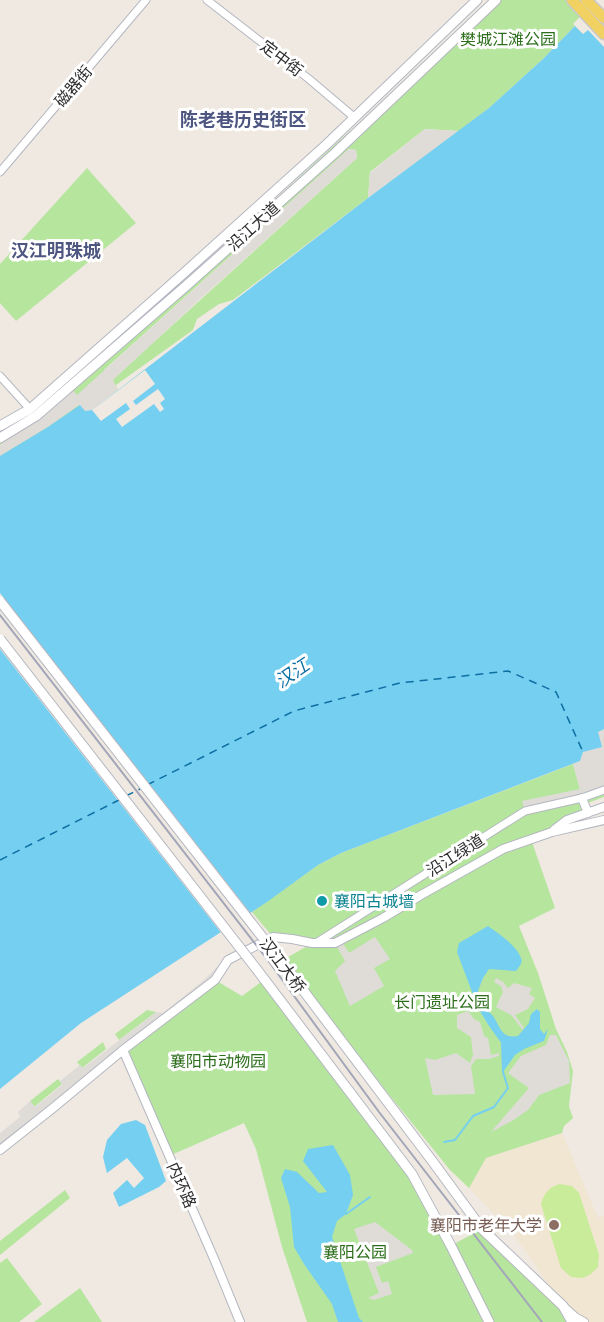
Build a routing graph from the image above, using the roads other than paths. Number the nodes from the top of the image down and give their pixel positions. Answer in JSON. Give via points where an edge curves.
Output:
{"nodes":[{"id":1,"x":146,"y":0,"type":"edge"},
{"id":2,"x":207,"y":0,"type":"edge"},
{"id":3,"x":477,"y":0,"type":"edge"},
{"id":4,"x":496,"y":0,"type":"edge"},
{"id":5,"x":567,"y":0,"type":"edge"},
{"id":6,"x":572,"y":0,"type":"edge"},
{"id":7,"x":589,"y":6,"type":"edge"},
{"id":8,"x":604,"y":18,"type":"edge"},
{"id":9,"x":604,"y":34,"type":"edge"},
{"id":10,"x":355,"y":118,"type":"junction"},
{"id":11,"x":0,"y":172,"type":"edge"},
{"id":12,"x":0,"y":376,"type":"edge"},
{"id":13,"x":8,"y":384,"type":"junction"},
{"id":14,"x":0,"y":388,"type":"edge"},
{"id":15,"x":30,"y":409,"type":"junction"},
{"id":16,"x":0,"y":426,"type":"edge"},
{"id":17,"x":0,"y":438,"type":"edge"},
{"id":18,"x":0,"y":601,"type":"edge"},
{"id":19,"x":0,"y":639,"type":"edge"},
{"id":20,"x":604,"y":790,"type":"edge"},
{"id":21,"x":582,"y":798,"type":"junction"},
{"id":22,"x":604,"y":807,"type":"edge"},
{"id":23,"x":588,"y":813,"type":"junction"},
{"id":24,"x":604,"y":820,"type":"edge"},
{"id":25,"x":552,"y":832,"type":"junction"},
{"id":26,"x":316,"y":943,"type":"junction"},
{"id":27,"x":123,"y":1050,"type":"junction"},
{"id":28,"x":0,"y":1150,"type":"edge"},
{"id":29,"x":563,"y":1306,"type":"junction"},
{"id":30,"x":240,"y":1322,"type":"edge"},
{"id":31,"x":489,"y":1322,"type":"edge"},
{"id":32,"x":572,"y":1322,"type":"edge"},
{"id":33,"x":584,"y":1322,"type":"edge"}],
"edges":[{"from":1,"to":11,"type":"street","name":"磁器街"},
{"from":2,"to":10,"type":"street","name":"定中街"},
{"from":3,"to":10,"type":"main road","name":"沿江大道"},
{"from":4,"to":17,"type":"main road","name":"沿江大道","via":[[186,286],[36,417]]},
{"from":5,"to":7,"type":"main road"},
{"from":6,"to":7,"type":"main road"},
{"from":7,"to":8,"type":"main road"},
{"from":7,"to":9,"type":"main road"},
{"from":10,"to":15,"type":"main road","name":"沿江大道"},
{"from":12,"to":13,"type":"street"},
{"from":13,"to":14,"type":"street"},
{"from":13,"to":15,"type":"street"},
{"from":15,"to":16,"type":"main road","name":"沿江大道"},
{"from":18,"to":29,"type":"main road","name":"汉江大桥","bridge":true,"via":[[281,961],[482,1229]]},
{"from":19,"to":31,"type":"main road","name":"汉江大桥","bridge":true,"via":[[412,1174]]},
{"from":20,"to":21,"type":"street","name":"沿江绿道"},
{"from":21,"to":23,"type":"street"},
{"from":21,"to":26,"type":"street","name":"沿江绿道","via":[[525,811]]},
{"from":22,"to":23,"type":"street"},
{"from":23,"to":25,"type":"street","via":[[567,820]]},
{"from":24,"to":25,"type":"street"},
{"from":25,"to":26,"type":"street","via":[[503,849],[335,943]]},
{"from":26,"to":27,"type":"street","via":[[273,937],[228,960],[214,980]]},
{"from":27,"to":28,"type":"street"},
{"from":27,"to":30,"type":"street","name":"内环路"},
{"from":29,"to":32,"type":"main road","name":"汉江大桥"},
{"from":29,"to":33,"type":"street"}]}
